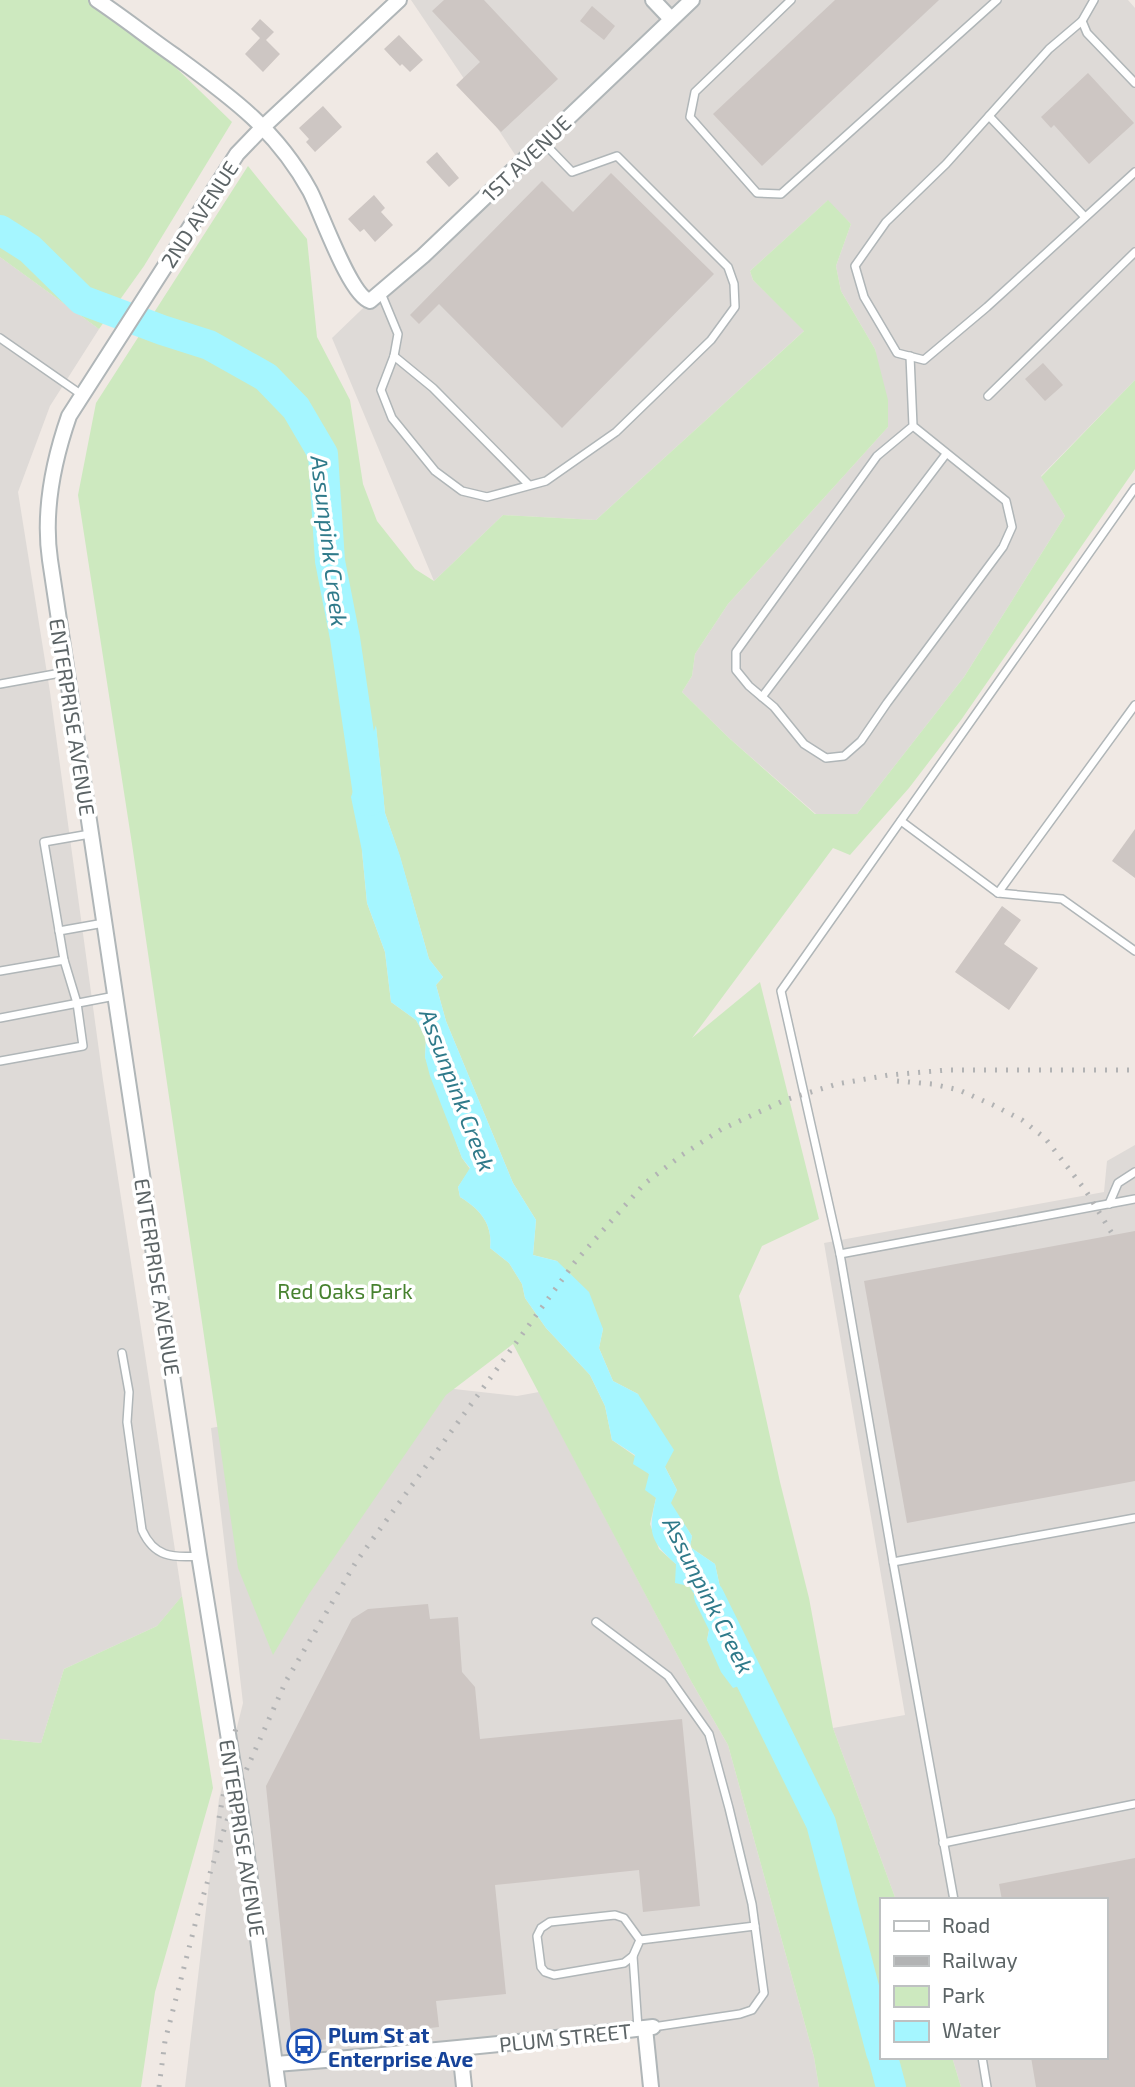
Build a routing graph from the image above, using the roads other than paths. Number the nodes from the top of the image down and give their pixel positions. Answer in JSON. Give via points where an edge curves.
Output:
{"nodes":[{"id":1,"x":399,"y":0,"type":"edge"},
{"id":2,"x":653,"y":0,"type":"edge"},
{"id":3,"x":692,"y":0,"type":"edge"},
{"id":4,"x":791,"y":0,"type":"edge"},
{"id":5,"x":997,"y":0,"type":"edge"},
{"id":6,"x":1094,"y":0,"type":"edge"},
{"id":7,"x":104,"y":2,"type":"edge"},
{"id":8,"x":671,"y":19,"type":"junction"},
{"id":9,"x":1082,"y":21,"type":"junction"},
{"id":10,"x":1135,"y":83,"type":"edge"},
{"id":11,"x":989,"y":116,"type":"junction"},
{"id":12,"x":263,"y":127,"type":"junction"},
{"id":13,"x":542,"y":142,"type":"junction"},
{"id":14,"x":1135,"y":172,"type":"edge"},
{"id":15,"x":1085,"y":216,"type":"junction"},
{"id":16,"x":1135,"y":252,"type":"edge"},
{"id":17,"x":381,"y":293,"type":"junction"},
{"id":18,"x":0,"y":338,"type":"edge"},
{"id":19,"x":394,"y":356,"type":"junction"},
{"id":20,"x":910,"y":356,"type":"junction"},
{"id":21,"x":82,"y":395,"type":"junction"},
{"id":22,"x":988,"y":396,"type":"dead end"},
{"id":23,"x":913,"y":426,"type":"junction"},
{"id":24,"x":946,"y":454,"type":"junction"},
{"id":25,"x":54,"y":467,"type":"joint"},
{"id":26,"x":529,"y":485,"type":"junction"},
{"id":27,"x":1135,"y":488,"type":"edge"},
{"id":28,"x":67,"y":672,"type":"junction"},
{"id":29,"x":0,"y":684,"type":"edge"},
{"id":30,"x":762,"y":697,"type":"junction"},
{"id":31,"x":1135,"y":705,"type":"edge"},
{"id":32,"x":901,"y":821,"type":"junction"},
{"id":33,"x":91,"y":834,"type":"junction"},
{"id":34,"x":998,"y":893,"type":"junction"},
{"id":35,"x":104,"y":923,"type":"junction"},
{"id":36,"x":59,"y":931,"type":"junction"},
{"id":37,"x":1135,"y":951,"type":"edge"},
{"id":38,"x":64,"y":960,"type":"junction"},
{"id":39,"x":0,"y":971,"type":"edge"},
{"id":40,"x":116,"y":996,"type":"junction"},
{"id":41,"x":77,"y":1003,"type":"junction"},
{"id":42,"x":0,"y":1018,"type":"edge"},
{"id":43,"x":0,"y":1061,"type":"edge"},
{"id":44,"x":1135,"y":1172,"type":"edge"},
{"id":45,"x":1135,"y":1199,"type":"edge"},
{"id":46,"x":1109,"y":1204,"type":"junction"},
{"id":47,"x":841,"y":1254,"type":"junction"},
{"id":48,"x":122,"y":1353,"type":"dead end"},
{"id":49,"x":1135,"y":1518,"type":"edge"},
{"id":50,"x":199,"y":1556,"type":"junction"},
{"id":51,"x":892,"y":1562,"type":"junction"},
{"id":52,"x":596,"y":1622,"type":"dead end"},
{"id":53,"x":1135,"y":1804,"type":"edge"},
{"id":54,"x":943,"y":1843,"type":"junction"},
{"id":55,"x":954,"y":1898,"type":"edge"},
{"id":56,"x":755,"y":1926,"type":"junction"},
{"id":57,"x":640,"y":1940,"type":"junction"},
{"id":58,"x":633,"y":1956,"type":"junction"},
{"id":59,"x":646,"y":2028,"type":"junction"},
{"id":60,"x":460,"y":2049,"type":"junction"},
{"id":61,"x":982,"y":2059,"type":"edge"},
{"id":62,"x":276,"y":2064,"type":"junction"},
{"id":63,"x":278,"y":2087,"type":"edge"},
{"id":64,"x":464,"y":2087,"type":"edge"},
{"id":65,"x":651,"y":2087,"type":"edge"},
{"id":66,"x":987,"y":2087,"type":"edge"}],
"edges":[{"from":1,"to":12,"type":"street","name":"2ND AVENUE"},
{"from":2,"to":8,"type":"street"},
{"from":3,"to":8,"type":"street","name":"1ST AVENUE"},
{"from":4,"to":5,"type":"lane","via":[[695,92],[690,117],[758,194],[781,194]]},
{"from":6,"to":9,"type":"lane"},
{"from":7,"to":12,"type":"street","via":[[228,95]]},
{"from":8,"to":13,"type":"street","name":"1ST AVENUE"},
{"from":9,"to":10,"type":"lane","via":[[1087,33]]},
{"from":9,"to":11,"type":"lane","via":[[1049,49]]},
{"from":11,"to":15,"type":"lane"},
{"from":11,"to":20,"type":"lane","via":[[886,222],[855,266],[864,297],[897,353]]},
{"from":12,"to":17,"type":"street","via":[[311,193],[356,291],[370,301]]},
{"from":12,"to":21,"type":"street","name":"2ND AVENUE","via":[[237,154]]},
{"from":13,"to":17,"type":"street","name":"1ST AVENUE"},
{"from":13,"to":26,"type":"lane","via":[[572,172],[617,156],[728,267],[735,307],[711,340],[616,432],[546,481]]},
{"from":14,"to":15,"type":"lane"},
{"from":15,"to":20,"type":"lane","via":[[924,360]]},
{"from":16,"to":22,"type":"lane"},
{"from":17,"to":19,"type":"lane","via":[[398,334]]},
{"from":18,"to":21,"type":"lane"},
{"from":19,"to":26,"type":"lane","via":[[433,388]]},
{"from":19,"to":26,"type":"lane","via":[[381,390],[392,418],[435,471],[463,491],[487,497]]},
{"from":20,"to":23,"type":"lane"},
{"from":21,"to":25,"type":"street","name":"2ND AVENUE","via":[[69,416]]},
{"from":23,"to":24,"type":"lane"},
{"from":23,"to":30,"type":"lane","via":[[877,456],[736,652],[736,670]]},
{"from":24,"to":30,"type":"lane"},
{"from":24,"to":30,"type":"lane","via":[[1006,501],[1012,527],[1003,547],[861,741],[844,756],[826,758],[804,744]]},
{"from":25,"to":28,"type":"street","name":"ENTERPRISE AVENUE","via":[[48,547]]},
{"from":27,"to":32,"type":"lane"},
{"from":28,"to":29,"type":"lane"},
{"from":28,"to":33,"type":"street","name":"ENTERPRISE AVENUE"},
{"from":31,"to":34,"type":"lane"},
{"from":32,"to":34,"type":"lane"},
{"from":32,"to":47,"type":"lane","via":[[781,991]]},
{"from":33,"to":35,"type":"street","name":"ENTERPRISE AVENUE"},
{"from":33,"to":36,"type":"lane","via":[[44,842]]},
{"from":34,"to":37,"type":"lane","via":[[1062,899]]},
{"from":35,"to":36,"type":"lane"},
{"from":35,"to":40,"type":"street","name":"ENTERPRISE AVENUE"},
{"from":36,"to":38,"type":"lane"},
{"from":38,"to":39,"type":"lane"},
{"from":38,"to":41,"type":"lane"},
{"from":40,"to":41,"type":"lane"},
{"from":40,"to":50,"type":"street","name":"ENTERPRISE AVENUE"},
{"from":41,"to":42,"type":"lane"},
{"from":41,"to":43,"type":"lane","via":[[83,1046]]},
{"from":44,"to":46,"type":"lane","via":[[1118,1183]]},
{"from":45,"to":46,"type":"lane"},
{"from":46,"to":47,"type":"lane"},
{"from":47,"to":51,"type":"lane"},
{"from":48,"to":50,"type":"lane","via":[[142,1530],[147,1542],[161,1554]]},
{"from":49,"to":51,"type":"lane"},
{"from":50,"to":62,"type":"street","name":"ENTERPRISE AVENUE"},
{"from":51,"to":54,"type":"lane"},
{"from":52,"to":56,"type":"lane","via":[[668,1676],[709,1734]]},
{"from":53,"to":54,"type":"lane"},
{"from":54,"to":55,"type":"lane"},
{"from":56,"to":57,"type":"lane"},
{"from":56,"to":59,"type":"lane","via":[[764,1993],[752,2010]]},
{"from":57,"to":58,"type":"lane"},
{"from":57,"to":58,"type":"lane","via":[[624,1918],[615,1915],[550,1922],[537,1936],[541,1967],[554,1975],[624,1963]]},
{"from":58,"to":59,"type":"lane"},
{"from":59,"to":60,"type":"street","name":"PLUM STREET"},
{"from":59,"to":65,"type":"street"},
{"from":60,"to":62,"type":"street","name":"PLUM STREET"},
{"from":60,"to":64,"type":"street"},
{"from":61,"to":66,"type":"lane"},
{"from":62,"to":63,"type":"street","name":"ENTERPRISE AVENUE"}]}
